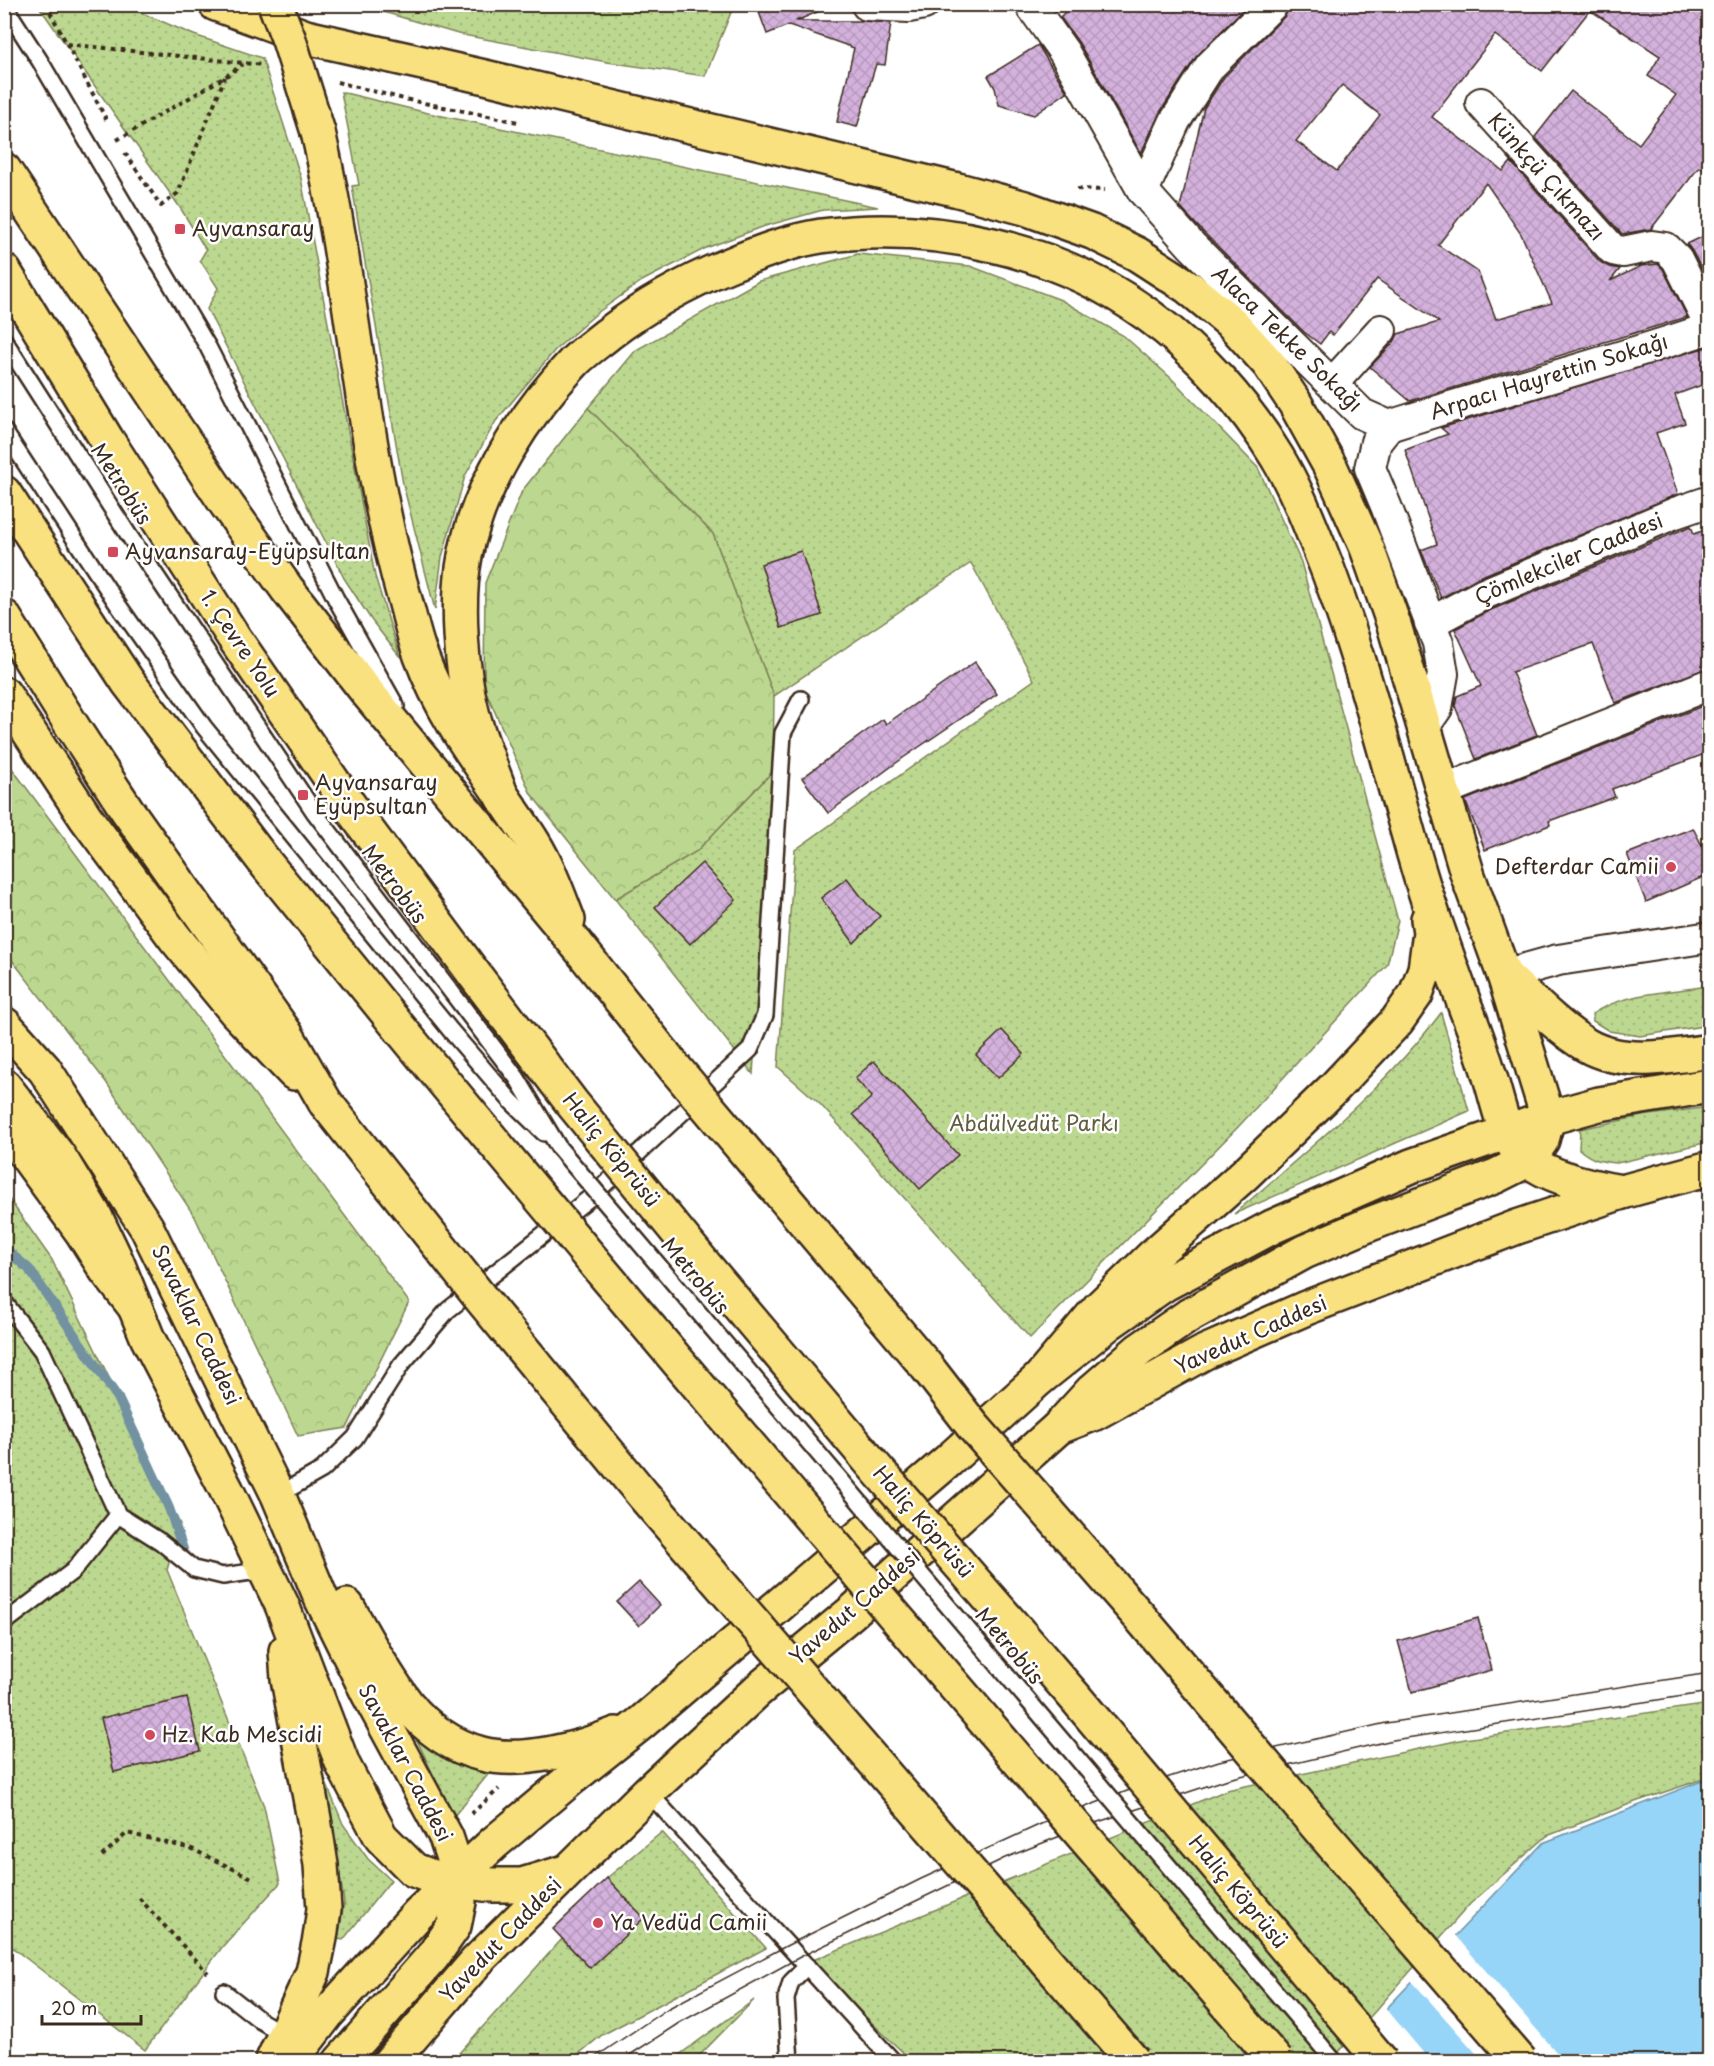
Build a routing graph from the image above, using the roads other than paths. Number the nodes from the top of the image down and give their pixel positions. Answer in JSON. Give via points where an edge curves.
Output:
{"nodes":[{"id":1,"x":216,"y":4,"type":"edge"},
{"id":2,"x":275,"y":4,"type":"edge"},
{"id":3,"x":867,"y":4,"type":"edge"},
{"id":4,"x":924,"y":4,"type":"edge"},
{"id":5,"x":1029,"y":4,"type":"edge"},
{"id":6,"x":1273,"y":4,"type":"edge"},
{"id":7,"x":4,"y":5,"type":"edge"},
{"id":8,"x":1481,"y":103,"type":"dead end"},
{"id":9,"x":4,"y":170,"type":"edge"},
{"id":10,"x":1143,"y":191,"type":"junction"},
{"id":11,"x":4,"y":272,"type":"edge"},
{"id":12,"x":1710,"y":326,"type":"edge"},
{"id":13,"x":1381,"y":330,"type":"dead end"},
{"id":14,"x":4,"y":340,"type":"edge"},
{"id":15,"x":1332,"y":384,"type":"junction"},
{"id":16,"x":1389,"y":426,"type":"junction"},
{"id":17,"x":4,"y":431,"type":"edge"},
{"id":18,"x":4,"y":493,"type":"edge"},
{"id":19,"x":1710,"y":501,"type":"edge"},
{"id":20,"x":4,"y":617,"type":"edge"},
{"id":21,"x":1430,"y":623,"type":"junction"},
{"id":22,"x":1710,"y":684,"type":"edge"},
{"id":23,"x":4,"y":694,"type":"edge"},
{"id":24,"x":801,"y":699,"type":"dead end"},
{"id":25,"x":4,"y":723,"type":"edge"},
{"id":26,"x":1423,"y":728,"type":"junction"},
{"id":27,"x":424,"y":759,"type":"junction"},
{"id":28,"x":1442,"y":791,"type":"junction"},
{"id":29,"x":501,"y":797,"type":"junction"},
{"id":30,"x":86,"y":818,"type":"junction"},
{"id":31,"x":1425,"y":894,"type":"junction"},
{"id":32,"x":1710,"y":937,"type":"edge"},
{"id":33,"x":577,"y":945,"type":"junction"},
{"id":34,"x":474,"y":974,"type":"joint"},
{"id":35,"x":1504,"y":975,"type":"junction"},
{"id":36,"x":4,"y":1024,"type":"edge"},
{"id":37,"x":1710,"y":1051,"type":"edge"},
{"id":38,"x":4,"y":1086,"type":"edge"},
{"id":39,"x":1710,"y":1086,"type":"edge"},
{"id":40,"x":325,"y":1102,"type":"junction"},
{"id":41,"x":1548,"y":1118,"type":"junction"},
{"id":42,"x":4,"y":1125,"type":"edge"},
{"id":43,"x":1507,"y":1131,"type":"junction"},
{"id":44,"x":559,"y":1148,"type":"junction"},
{"id":45,"x":1528,"y":1160,"type":"junction"},
{"id":46,"x":1710,"y":1168,"type":"edge"},
{"id":47,"x":1622,"y":1192,"type":"junction"},
{"id":48,"x":4,"y":1302,"type":"edge"},
{"id":49,"x":135,"y":1307,"type":"junction"},
{"id":50,"x":1040,"y":1378,"type":"junction"},
{"id":51,"x":1059,"y":1427,"type":"junction"},
{"id":52,"x":278,"y":1495,"type":"junction"},
{"id":53,"x":117,"y":1515,"type":"junction"},
{"id":54,"x":265,"y":1570,"type":"junction"},
{"id":55,"x":282,"y":1605,"type":"junction"},
{"id":56,"x":4,"y":1623,"type":"edge"},
{"id":57,"x":641,"y":1723,"type":"junction"},
{"id":58,"x":648,"y":1792,"type":"junction"},
{"id":59,"x":567,"y":1871,"type":"junction"},
{"id":60,"x":454,"y":1880,"type":"junction"},
{"id":61,"x":807,"y":1966,"type":"junction"},
{"id":62,"x":224,"y":1992,"type":"road end"},
{"id":63,"x":282,"y":2052,"type":"edge"},
{"id":64,"x":340,"y":2061,"type":"edge"},
{"id":65,"x":390,"y":2061,"type":"edge"},
{"id":66,"x":790,"y":2061,"type":"edge"},
{"id":67,"x":894,"y":2061,"type":"edge"},
{"id":68,"x":1134,"y":2061,"type":"edge"},
{"id":69,"x":1277,"y":2061,"type":"edge"},
{"id":70,"x":1335,"y":2061,"type":"edge"},
{"id":71,"x":1382,"y":2061,"type":"edge"},
{"id":72,"x":1521,"y":2061,"type":"edge"}],
"edges":[{"from":1,"to":26,"type":"main road","via":[[306,38],[497,80],[1026,208],[1092,232],[1137,254],[1188,287],[1233,324],[1269,364],[1295,403],[1331,468],[1367,548]]},
{"from":2,"to":29,"type":"main road","bridge":true,"via":[[318,132],[330,182],[380,502],[399,579],[421,656],[448,717]]},
{"from":3,"to":4,"type":"street"},
{"from":5,"to":10,"type":"street","name":"Alaca Tekke Sokağı","via":[[1064,52]]},
{"from":6,"to":10,"type":"street","via":[[1210,66],[1175,121]]},
{"from":7,"to":27,"type":"lane","via":[[208,347],[336,599]]},
{"from":8,"to":12,"type":"street","name":"Künkçü Çıkmazı","via":[[1613,250],[1666,248],[1677,259]]},
{"from":9,"to":27,"type":"main road","via":[[227,505],[287,589]]},
{"from":10,"to":15,"type":"street","name":"Alaca Tekke Sokağı","via":[[1191,245]]},
{"from":11,"to":34,"type":"main road","name":"1. Çevre Yolu","via":[[233,636],[356,815]]},
{"from":12,"to":16,"type":"street","name":"Arpacı Hayrettin Sokağı"},
{"from":13,"to":15,"type":"street"},
{"from":14,"to":44,"type":"lane","name":"Metrobüs","via":[[315,813],[517,1078]]},
{"from":15,"to":16,"type":"street","name":"Alaca Tekke Sokağı","via":[[1362,414]]},
{"from":16,"to":21,"type":"street","via":[[1376,442],[1370,468]]},
{"from":17,"to":44,"type":"lane","name":"Metrobüs","via":[[204,727],[451,1031],[511,1101]]},
{"from":18,"to":69,"type":"main road","bridge":true,"via":[[128,682],[267,865],[528,1185]]},
{"from":19,"to":21,"type":"street","name":"Çömlekciler Caddesi","via":[[1484,594]]},
{"from":20,"to":40,"type":"main road","via":[[127,810],[286,1034]]},
{"from":21,"to":26,"type":"street","via":[[1443,674],[1437,708]]},
{"from":22,"to":28,"type":"street"},
{"from":23,"to":30,"type":"main road"},
{"from":24,"to":52,"type":"lane","via":[[783,732],[765,1015],[750,1050],[592,1196],[448,1310],[401,1365],[355,1438],[322,1470]]},
{"from":25,"to":30,"type":"main road"},
{"from":26,"to":28,"type":"main road"},
{"from":27,"to":33,"type":"main road"},
{"from":28,"to":35,"type":"main road"},
{"from":29,"to":31,"type":"main road","via":[[473,714],[462,648],[460,599],[465,555],[479,508],[503,456],[535,408],[578,358],[639,311],[692,280],[765,250],[819,237],[893,232],[953,238],[1017,250],[1094,282],[1148,315],[1188,349],[1252,422],[1277,457],[1304,509],[1338,593]]},
{"from":29,"to":33,"type":"main road","via":[[534,843]]},
{"from":30,"to":40,"type":"main road","via":[[236,1012],[279,1060]]},
{"from":31,"to":43,"type":"main road"},
{"from":31,"to":50,"type":"main road","via":[[1430,932],[1425,969],[1416,994],[1397,1021],[1245,1174],[1099,1308]]},
{"from":32,"to":35,"type":"street","via":[[1558,960]]},
{"from":33,"to":72,"type":"main road","bridge":true,"via":[[972,1425]]},
{"from":34,"to":71,"type":"main road","name":"Haliç Köprüsü","bridge":true,"via":[[715,1277]]},
{"from":35,"to":37,"type":"main road","via":[[1587,1045],[1614,1055],[1638,1058]]},
{"from":35,"to":41,"type":"main road"},
{"from":36,"to":52,"type":"main road","name":"Savaklar Caddesi","via":[[45,1070],[147,1228]]},
{"from":38,"to":49,"type":"main road","name":"Savaklar Caddesi","via":[[60,1158],[94,1216]]},
{"from":39,"to":41,"type":"main road","via":[[1599,1104]]},
{"from":40,"to":68,"type":"main road","bridge":true,"via":[[644,1496]]},
{"from":41,"to":43,"type":"main road"},
{"from":41,"to":45,"type":"main road","via":[[1542,1140]]},
{"from":42,"to":49,"type":"main road"},
{"from":43,"to":45,"type":"main road","via":[[1514,1146]]},
{"from":43,"to":50,"type":"main road","via":[[1411,1166],[1272,1227],[1165,1284]]},
{"from":44,"to":70,"type":"lane","name":"Metrobüs","bridge":true},
{"from":45,"to":47,"type":"main road","via":[[1595,1188]]},
{"from":45,"to":51,"type":"main road","via":[[1304,1252],[1188,1316],[1139,1350],[1092,1391]]},
{"from":46,"to":47,"type":"main road","name":"Yavedut Caddesi"},
{"from":47,"to":51,"type":"main road","name":"Yavedut Caddesi","via":[[1516,1227],[1243,1334],[1095,1413]]},
{"from":48,"to":53,"type":"lane","via":[[42,1351]]},
{"from":49,"to":54,"type":"main road","name":"Savaklar Caddesi"},
{"from":50,"to":57,"type":"main road"},
{"from":51,"to":58,"type":"main road","name":"Yavedut Caddesi","via":[[851,1613],[758,1690]]},
{"from":52,"to":57,"type":"main road","via":[[386,1673],[408,1705],[443,1737],[483,1755],[513,1758],[574,1748]]},
{"from":52,"to":60,"type":"main road","name":"Savaklar Caddesi","via":[[321,1598],[446,1837],[453,1858]]},
{"from":53,"to":54,"type":"lane","via":[[194,1569],[223,1576]]},
{"from":53,"to":56,"type":"lane","via":[[73,1571]]},
{"from":54,"to":55,"type":"main road","name":"Savaklar Caddesi"},
{"from":55,"to":60,"type":"main road","name":"Savaklar Caddesi","via":[[343,1765],[381,1837],[422,1874]]},
{"from":55,"to":63,"type":"main road","via":[[288,1679],[314,1820],[324,1909],[313,1972]]},
{"from":57,"to":60,"type":"main road"},
{"from":58,"to":59,"type":"main road","name":"Yavedut Caddesi"},
{"from":58,"to":61,"type":"lane"},
{"from":59,"to":60,"type":"main road","via":[[522,1885]]},
{"from":59,"to":65,"type":"main road","name":"Yavedut Caddesi","via":[[476,1962]]},
{"from":60,"to":63,"type":"main road","via":[[327,2014]]},
{"from":60,"to":64,"type":"main road","via":[[459,1902],[454,1926],[433,1956]]},
{"from":61,"to":66,"type":"lane","via":[[791,1982],[786,1999]]},
{"from":61,"to":67,"type":"lane"},
{"from":62,"to":63,"type":"lane","via":[[261,2021]]}]}
